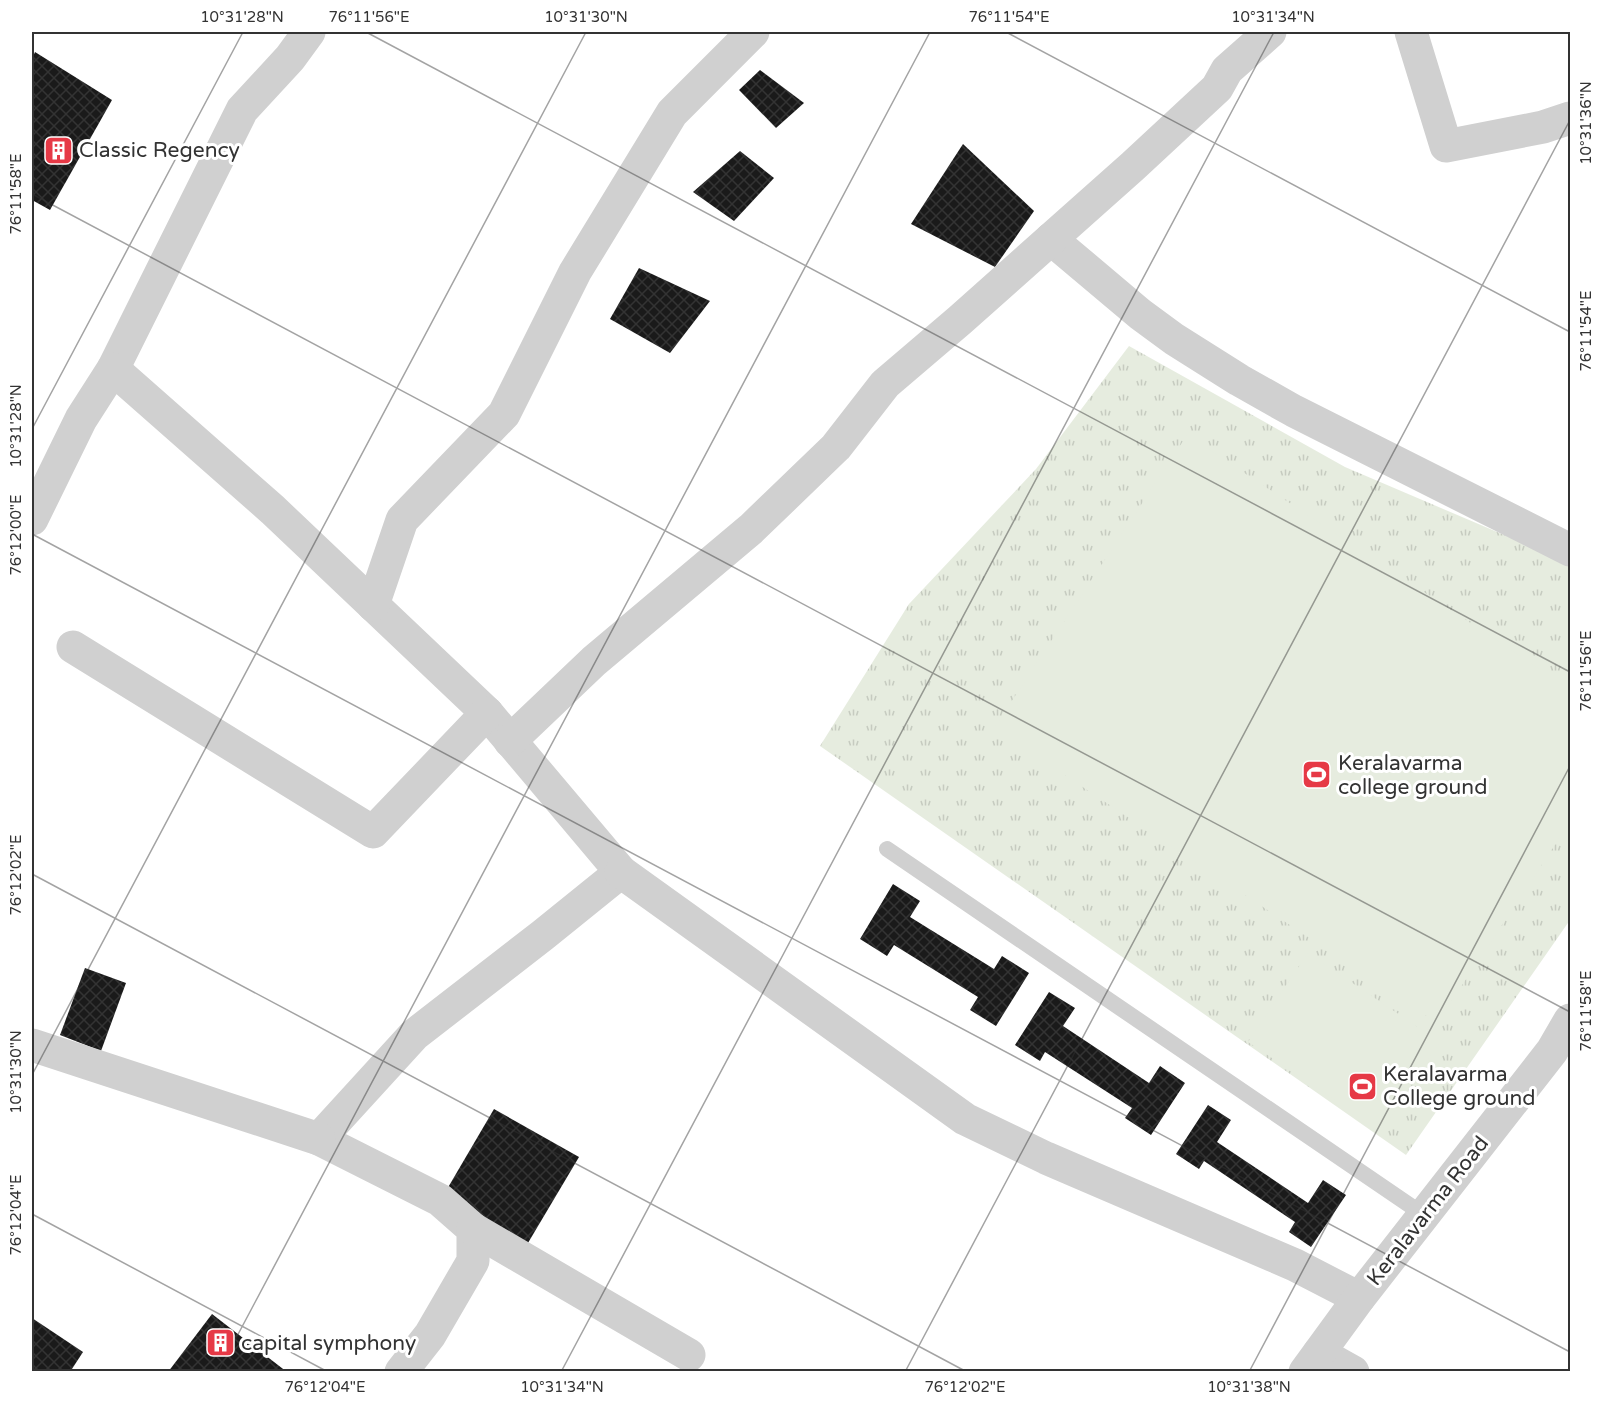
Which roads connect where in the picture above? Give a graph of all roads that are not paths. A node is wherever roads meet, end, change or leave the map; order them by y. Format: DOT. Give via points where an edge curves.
graph roads {
  1 [pos="309,32"];
  2 [pos="753,32"];
  3 [pos="1270,32"];
  4 [pos="1411,32"];
  5 [pos="1570,118"];
  6 [pos="1051,239"];
  7 [pos="114,369"];
  8 [pos="32,519"];
  9 [pos="1570,550"];
  10 [pos="373,605"];
  11 [pos="73,647"];
  12 [pos="487,713"];
  13 [pos="510,741"];
  14 [pos="887,849"];
  15 [pos="621,872"];
  16 [pos="1570,1020"];
  17 [pos="32,1045"];
  18 [pos="319,1139"];
  19 [pos="1424,1215"];
  20 [pos="473,1229"];
  21 [pos="1359,1298"];
  22 [pos="689,1355"];
  23 [pos="1312,1362"];
  24 [pos="402,1371"];
  25 [pos="1353,1371"];
  1 -- 7 [label="street" via="242,110"];
  2 -- 10 [label="street" via="672,113 575,272 504,414 402,520"];
  3 -- 6 [label="street" via="1227,70 1217,88"];
  4 -- 5 [label="street" via="1446,146 1544,127"];
  6 -- 9 [label="street" via="1140,314 1239,380"];
  6 -- 13 [label="street" via="885,384 836,447 751,529 594,661"];
  7 -- 8 [label="street" via="81,419"];
  7 -- 10 [label="street"];
  10 -- 12 [label="street"];
  11 -- 12 [label="street" via="373,832"];
  12 -- 13 [label="street"];
  13 -- 15 [label="street"];
  14 -- 19 [label="lane"];
  15 -- 18 [label="street" via="414,1035"];
  15 -- 21 [label="street" via="965,1119 1295,1265"];
  16 -- 19 [label="street, Keralavarma Road" via="1552,1051"];
  17 -- 18 [label="street"];
  18 -- 20 [label="street" via="440,1200"];
  19 -- 21 [label="street, Keralavarma Road"];
  20 -- 22 [label="street"];
  20 -- 24 [label="street" via="473,1261 430,1335"];
  21 -- 23 [label="street, Keralavarma Road"];
  23 -- 25 [label="street"];
}
